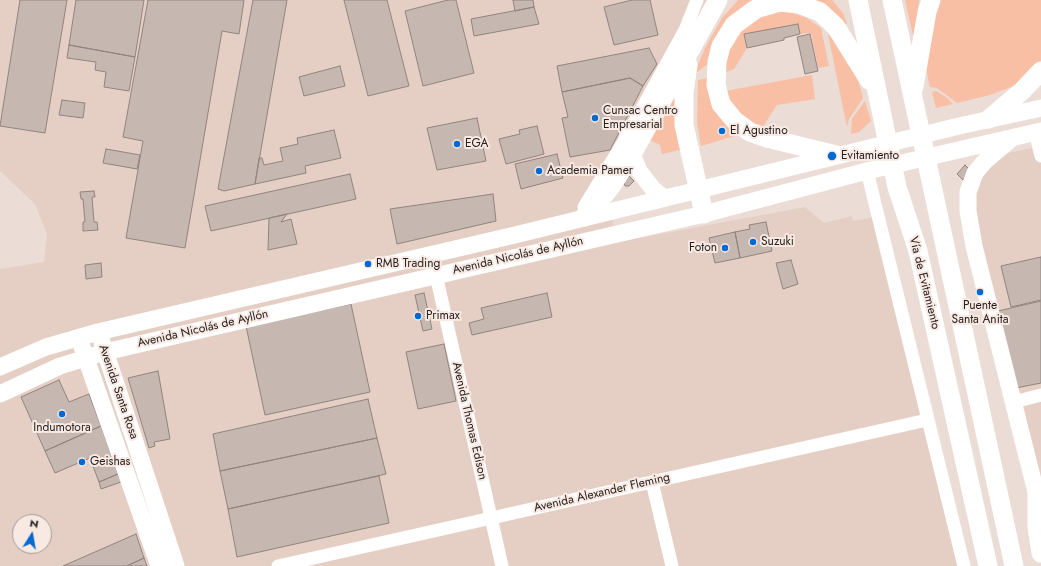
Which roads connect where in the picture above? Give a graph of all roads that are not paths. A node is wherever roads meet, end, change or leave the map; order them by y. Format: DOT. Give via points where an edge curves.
graph roads {
  1 [pos="697,0"];
  2 [pos="718,0"];
  3 [pos="858,0"];
  4 [pos="892,0"];
  5 [pos="931,0"];
  6 [pos="693,46"];
  7 [pos="1041,71"];
  8 [pos="913,95"];
  9 [pos="878,96"];
  10 [pos="1041,108"];
  11 [pos="989,119"];
  12 [pos="1038,132"];
  13 [pos="628,134"];
  14 [pos="1012,138"];
  15 [pos="632,154"];
  16 [pos="836,155"];
  17 [pos="1041,156"];
  18 [pos="867,171"];
  19 [pos="698,190"];
  20 [pos="664,198"];
  21 [pos="704,214"];
  22 [pos="579,219"];
  23 [pos="436,275"];
  24 [pos="98,332"];
  25 [pos="78,337"];
  26 [pos="105,352"];
  27 [pos="85,357"];
  28 [pos="0,367"];
  29 [pos="0,394"];
  30 [pos="1041,395"];
  31 [pos="1014,402"];
  32 [pos="927,420"];
  33 [pos="652,482"];
  34 [pos="1037,496"];
  35 [pos="1041,514"];
  36 [pos="491,518"];
  37 [pos="1041,553"];
  38 [pos="332,560"];
  39 [pos="159,566"];
  40 [pos="176,566"];
  41 [pos="278,566"];
  42 [pos="502,566"];
  43 [pos="672,566"];
  44 [pos="964,566"];
  45 [pos="988,566"];
  46 [pos="1014,566"];
  1 -- 13 [label="street" via="685,30"];
  2 -- 6 [label="highway"];
  3 -- 9 [label="highway, Vía de Evitamiento"];
  4 -- 8 [label="highway"];
  5 -- 8 [label="highway"];
  6 -- 15 [label="highway"];
  6 -- 19 [label="highway" via="685,77 683,109"];
  7 -- 11 [label="highway" via="1022,92"];
  8 -- 46 [label="highway"];
  9 -- 16 [label="highway" via="857,57 836,27 813,9 789,2 770,4 749,13 728,32 718,54 715,78 718,98 728,114 743,128 757,135"];
  9 -- 45 [label="highway, Vía de Evitamiento" via="897,187 918,252"];
  10 -- 11 [label="main road, Avenida Nicolás de Ayllón"];
  11 -- 16 [label="main road, Avenida Nicolás de Ayllón"];
  12 -- 14 [label="main road, Avenida Nicolás de Ayllón"];
  12 -- 17 [label="street"];
  13 -- 15 [label="main road"];
  13 -- 22 [label="street"];
  14 -- 18 [label="main road, Avenida Nicolás de Ayllón"];
  14 -- 31 [label="main road" via="985,161 976,173 968,192 967,204 974,246"];
  15 -- 20 [label="main road" via="644,179"];
  15 -- 22 [label="highway" via="597,204"];
  16 -- 19 [label="main road, Avenida Nicolás de Ayllón"];
  18 -- 21 [label="main road, Avenida Nicolás de Ayllón"];
  18 -- 32 [label="street"];
  19 -- 20 [label="main road, Avenida Nicolás de Ayllón"];
  19 -- 21 [label="highway"];
  20 -- 22 [label="main road, Avenida Nicolás de Ayllón"];
  21 -- 23 [label="main road, Avenida Nicolás de Ayllón"];
  22 -- 24 [label="main road, Avenida Nicolás de Ayllón"];
  23 -- 26 [label="main road, Avenida Nicolás de Ayllón"];
  23 -- 36 [label="street, Avenida Thomas Edison"];
  24 -- 25 [label="main road, Avenida Nicolás de Ayllón"];
  24 -- 26 [label="main road, Avenida Santa Rosa"];
  25 -- 27 [label="main road, Avenida Santa Rosa"];
  25 -- 28 [label="main road, Avenida Nicolás de Ayllón"];
  26 -- 27 [label="main road, Avenida Nicolás de Ayllón"];
  26 -- 40 [label="main road, Avenida Santa Rosa"];
  27 -- 29 [label="main road, Avenida Nicolás de Ayllón"];
  27 -- 39 [label="main road, Avenida Santa Rosa"];
  30 -- 31 [label="street"];
  31 -- 34 [label="main road"];
  32 -- 33 [label="street, Avenida Alexander Fleming"];
  32 -- 44 [label="street"];
  33 -- 36 [label="street, Avenida Alexander Fleming"];
  33 -- 43 [label="street"];
  34 -- 35 [label="main road"];
  34 -- 37 [label="highway" via="1036,527"];
  36 -- 38 [label="street, Avenida Alexander Fleming"];
  36 -- 42 [label="street, Avenida Thomas Edison"];
  38 -- 41 [label="street, Avenida Alexander Fleming"];
}
